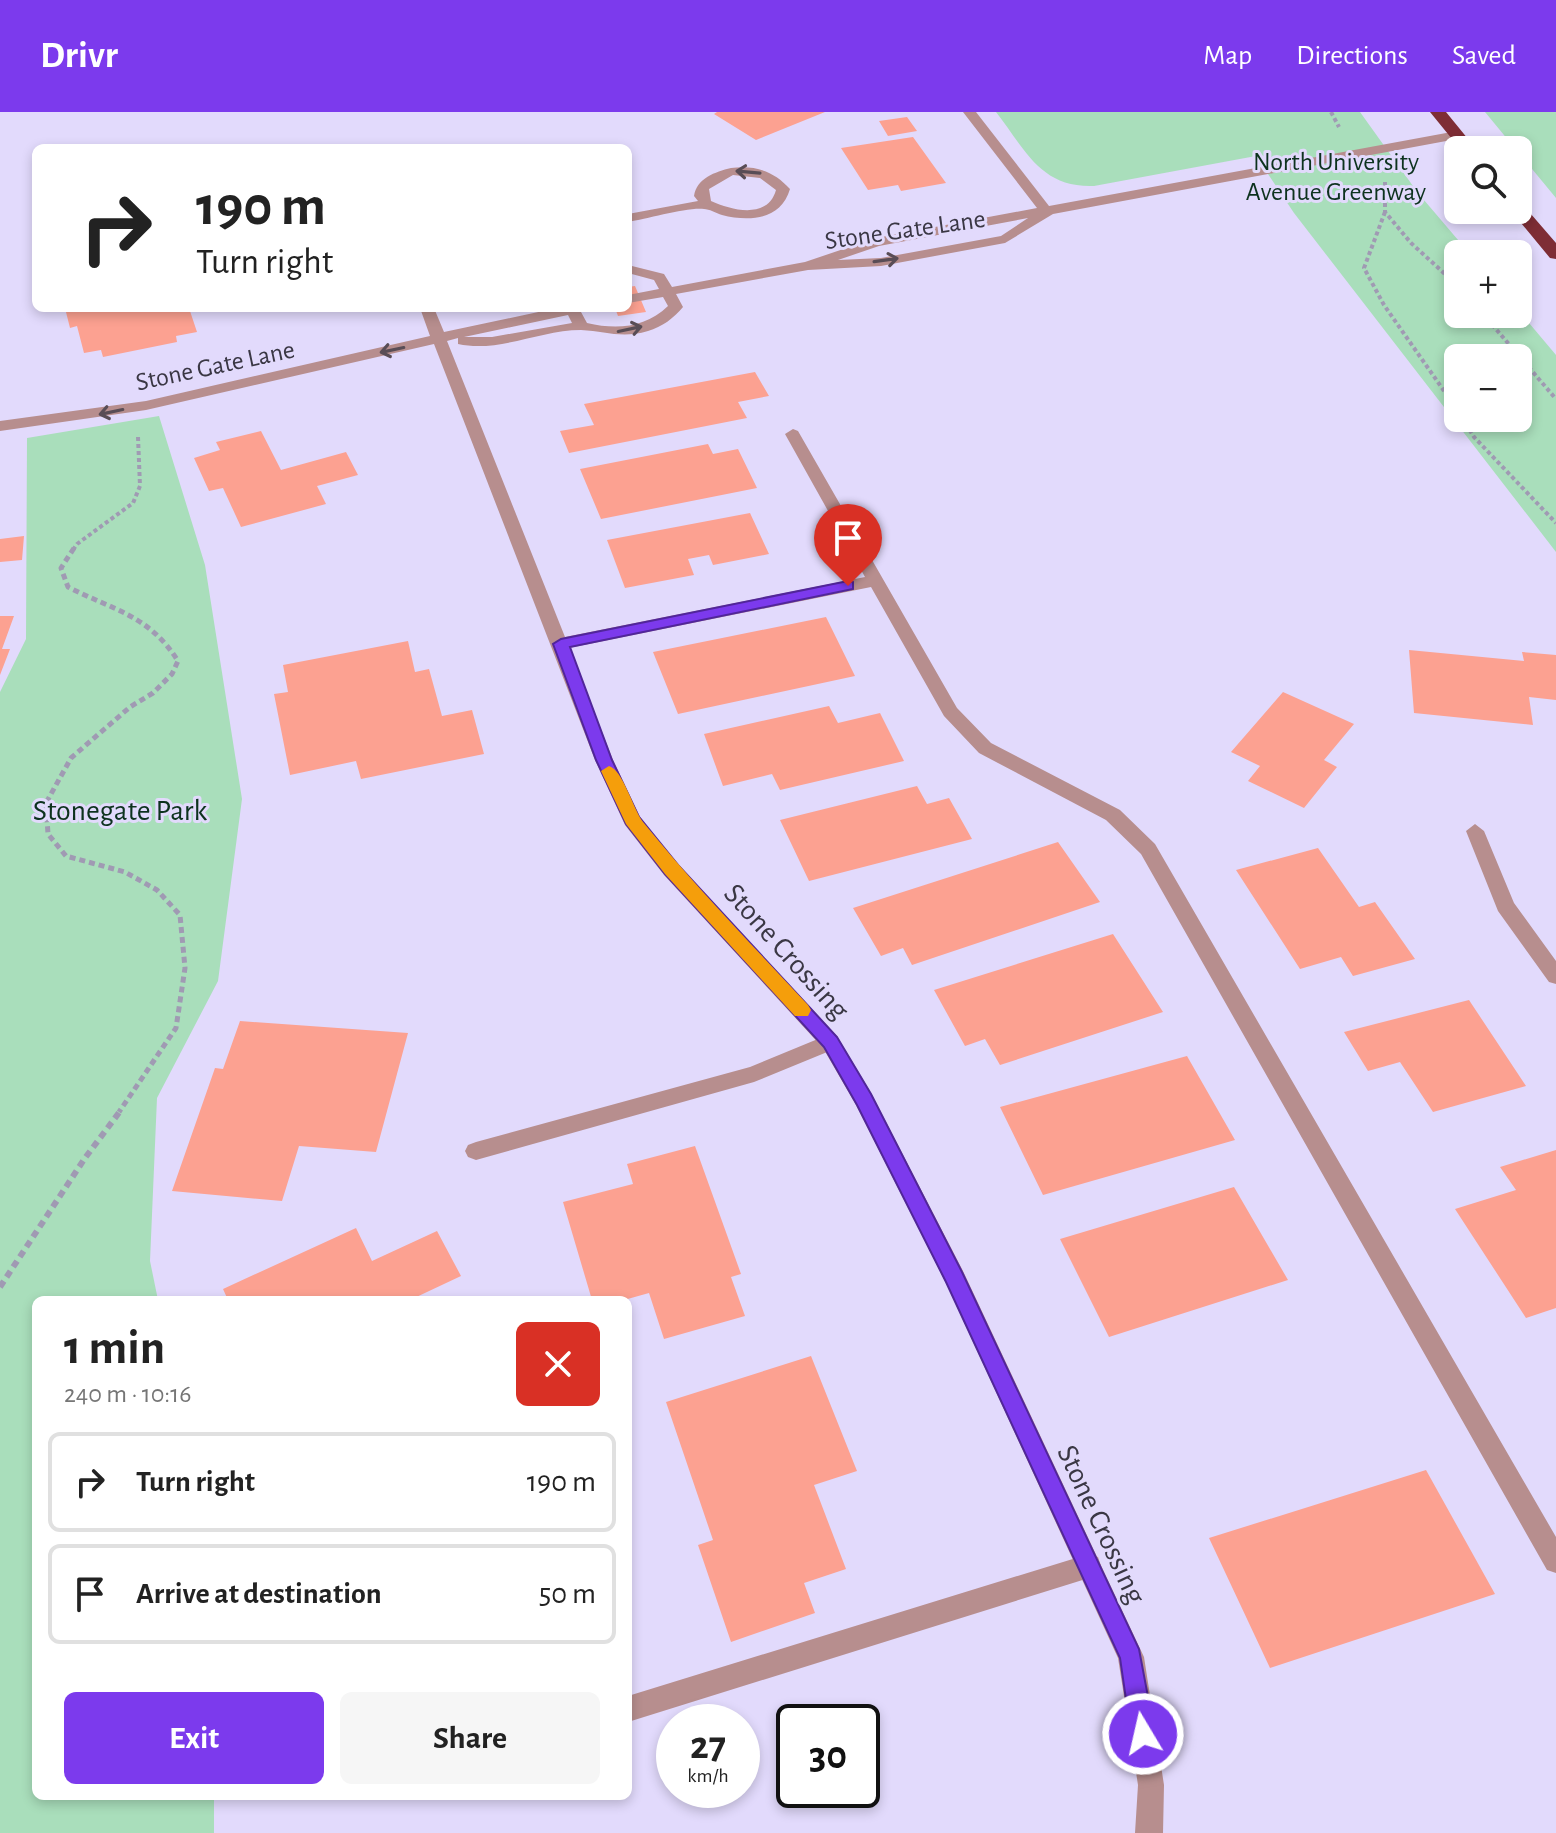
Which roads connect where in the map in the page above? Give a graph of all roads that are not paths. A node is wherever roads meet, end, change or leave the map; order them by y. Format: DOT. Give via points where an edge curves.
graph roads {
  1 [pos="969,112"];
  2 [pos="1438,112"];
  3 [pos="1457,135"];
  4 [pos="706,204"];
  5 [pos="1047,212"];
  6 [pos="632,217"];
  7 [pos="1531,224"];
  8 [pos="1556,254"];
  9 [pos="632,270"];
  10 [pos="668,292"];
  11 [pos="632,298"];
  12 [pos="428,312"];
  13 [pos="553,312"];
  14 [pos="576,312"];
  15 [pos="581,326"];
  16 [pos="439,340"];
  17 [pos="0,426"];
  18 [pos="793,434"];
  19 [pos="876,580"];
  20 [pos="561,644"];
  21 [pos="1475,831"];
  22 [pos="1556,976"];
  23 [pos="830,1042"];
  24 [pos="476,1151"];
  25 [pos="1556,1561"];
  26 [pos="1089,1566"];
  27 [pos="632,1708"];
  28 [pos="1149,1833"];
  1 -- 5 [label="street"];
  2 -- 3 [label="highway"];
  3 -- 5 [label="street, Stone Gate Lane"];
  4 -- 4 [label="street, one-way" via="732,214 765,211 777,205 783,189 766,175 735,171 720,174 702,188"];
  4 -- 6 [label="street"];
  5 -- 10 [label="street, Stone Gate Lane" via="1005,239"];
  7 -- 8 [label="highway"];
  9 -- 10 [label="street" via="659,277"];
  10 -- 11 [label="street, Stone Gate Lane"];
  15 -- 10 [label="street, Stone Gate Lane, one-way" via="608,334 661,323 676,307"];
  12 -- 16 [label="street, Stone Crossing"];
  13 -- 16 [label="street, Stone Gate Lane"];
  14 -- 15 [label="street, Stone Gate Lane"];
  15 -- 16 [label="street, Stone Gate Lane" via="492,341"];
  16 -- 17 [label="street, Stone Gate Lane, one-way" via="77,420"];
  16 -- 20 [label="street, Stone Crossing"];
  18 -- 19 [label="street"];
  19 -- 20 [label="street"];
  19 -- 25 [label="street" via="950,712 985,748 1113,815 1148,849"];
  20 -- 23 [label="street, Stone Crossing" via="632,820 671,870"];
  21 -- 22 [label="street" via="1505,906"];
  23 -- 24 [label="street" via="754,1074"];
  23 -- 26 [label="street, Stone Crossing" via="955,1278"];
  26 -- 27 [label="street"];
  26 -- 28 [label="street, Stone Crossing" via="1131,1657 1151,1785"];
}
